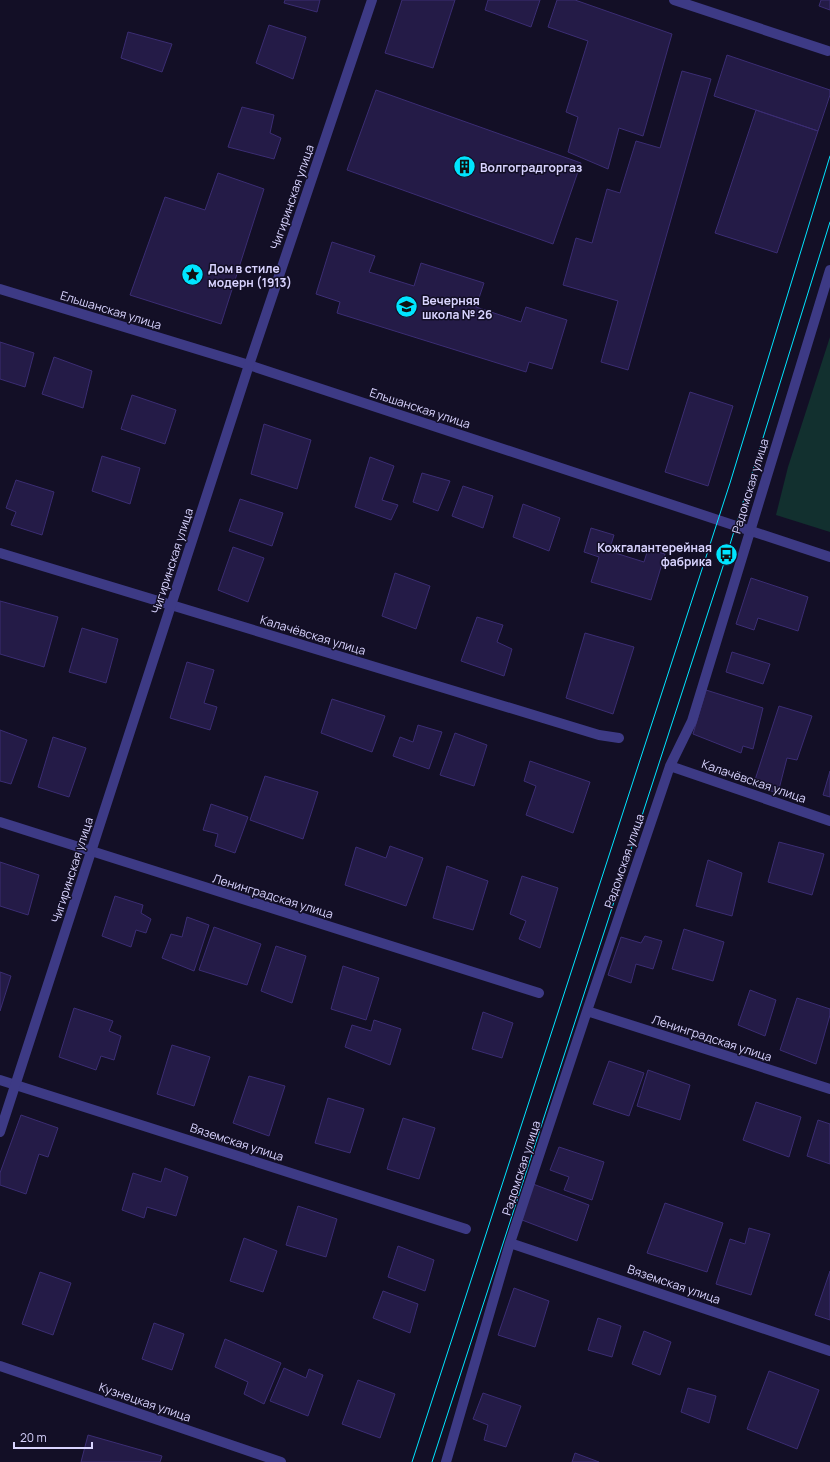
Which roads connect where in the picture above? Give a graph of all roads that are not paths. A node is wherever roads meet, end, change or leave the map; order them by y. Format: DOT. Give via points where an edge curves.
graph roads {
  1 [pos="372,0"];
  2 [pos="674,0"];
  3 [pos="828,51"];
  4 [pos="830,270"];
  5 [pos="0,289"];
  6 [pos="249,365"];
  7 [pos="750,531"];
  8 [pos="0,553"];
  9 [pos="830,557"];
  10 [pos="171,606"];
  11 [pos="619,738"];
  12 [pos="670,766"];
  13 [pos="830,821"];
  14 [pos="0,822"];
  15 [pos="91,852"];
  16 [pos="539,993"];
  17 [pos="587,1011"];
  18 [pos="0,1080"];
  19 [pos="15,1085"];
  20 [pos="830,1089"];
  21 [pos="0,1132"];
  22 [pos="466,1229"];
  23 [pos="510,1243"];
  24 [pos="830,1351"];
  25 [pos="0,1366"];
  26 [pos="281,1462"];
  27 [pos="446,1462"];
  1 -- 6 [label="street, Чигиринская улица"];
  2 -- 3 [label="street"];
  4 -- 7 [label="street, Радомская улица"];
  5 -- 6 [label="street, Ельшанская улица"];
  6 -- 7 [label="street, Ельшанская улица"];
  6 -- 10 [label="street, Чигиринская улица"];
  7 -- 9 [label="street, Ельшанская улица"];
  7 -- 12 [label="street, Радомская улица" via="692,721"];
  8 -- 10 [label="street, Калачёвская улица"];
  10 -- 11 [label="street, Калачёвская улица" via="598,735"];
  10 -- 15 [label="street, Чигиринская улица"];
  12 -- 13 [label="street, Калачёвская улица"];
  12 -- 17 [label="street, Радомская улица"];
  14 -- 15 [label="street, Ленинградская улица"];
  15 -- 16 [label="street, Ленинградская улица"];
  15 -- 19 [label="street, Чигиринская улица"];
  17 -- 20 [label="street, Ленинградская улица"];
  17 -- 23 [label="street, Радомская улица"];
  18 -- 19 [label="street, Вяземская улица"];
  19 -- 21 [label="street, Чигиринская улица"];
  19 -- 22 [label="street, Вяземская улица"];
  23 -- 24 [label="street, Вяземская улица"];
  23 -- 27 [label="street, Радомская улица"];
  25 -- 26 [label="street, Кузнецкая улица"];
}
